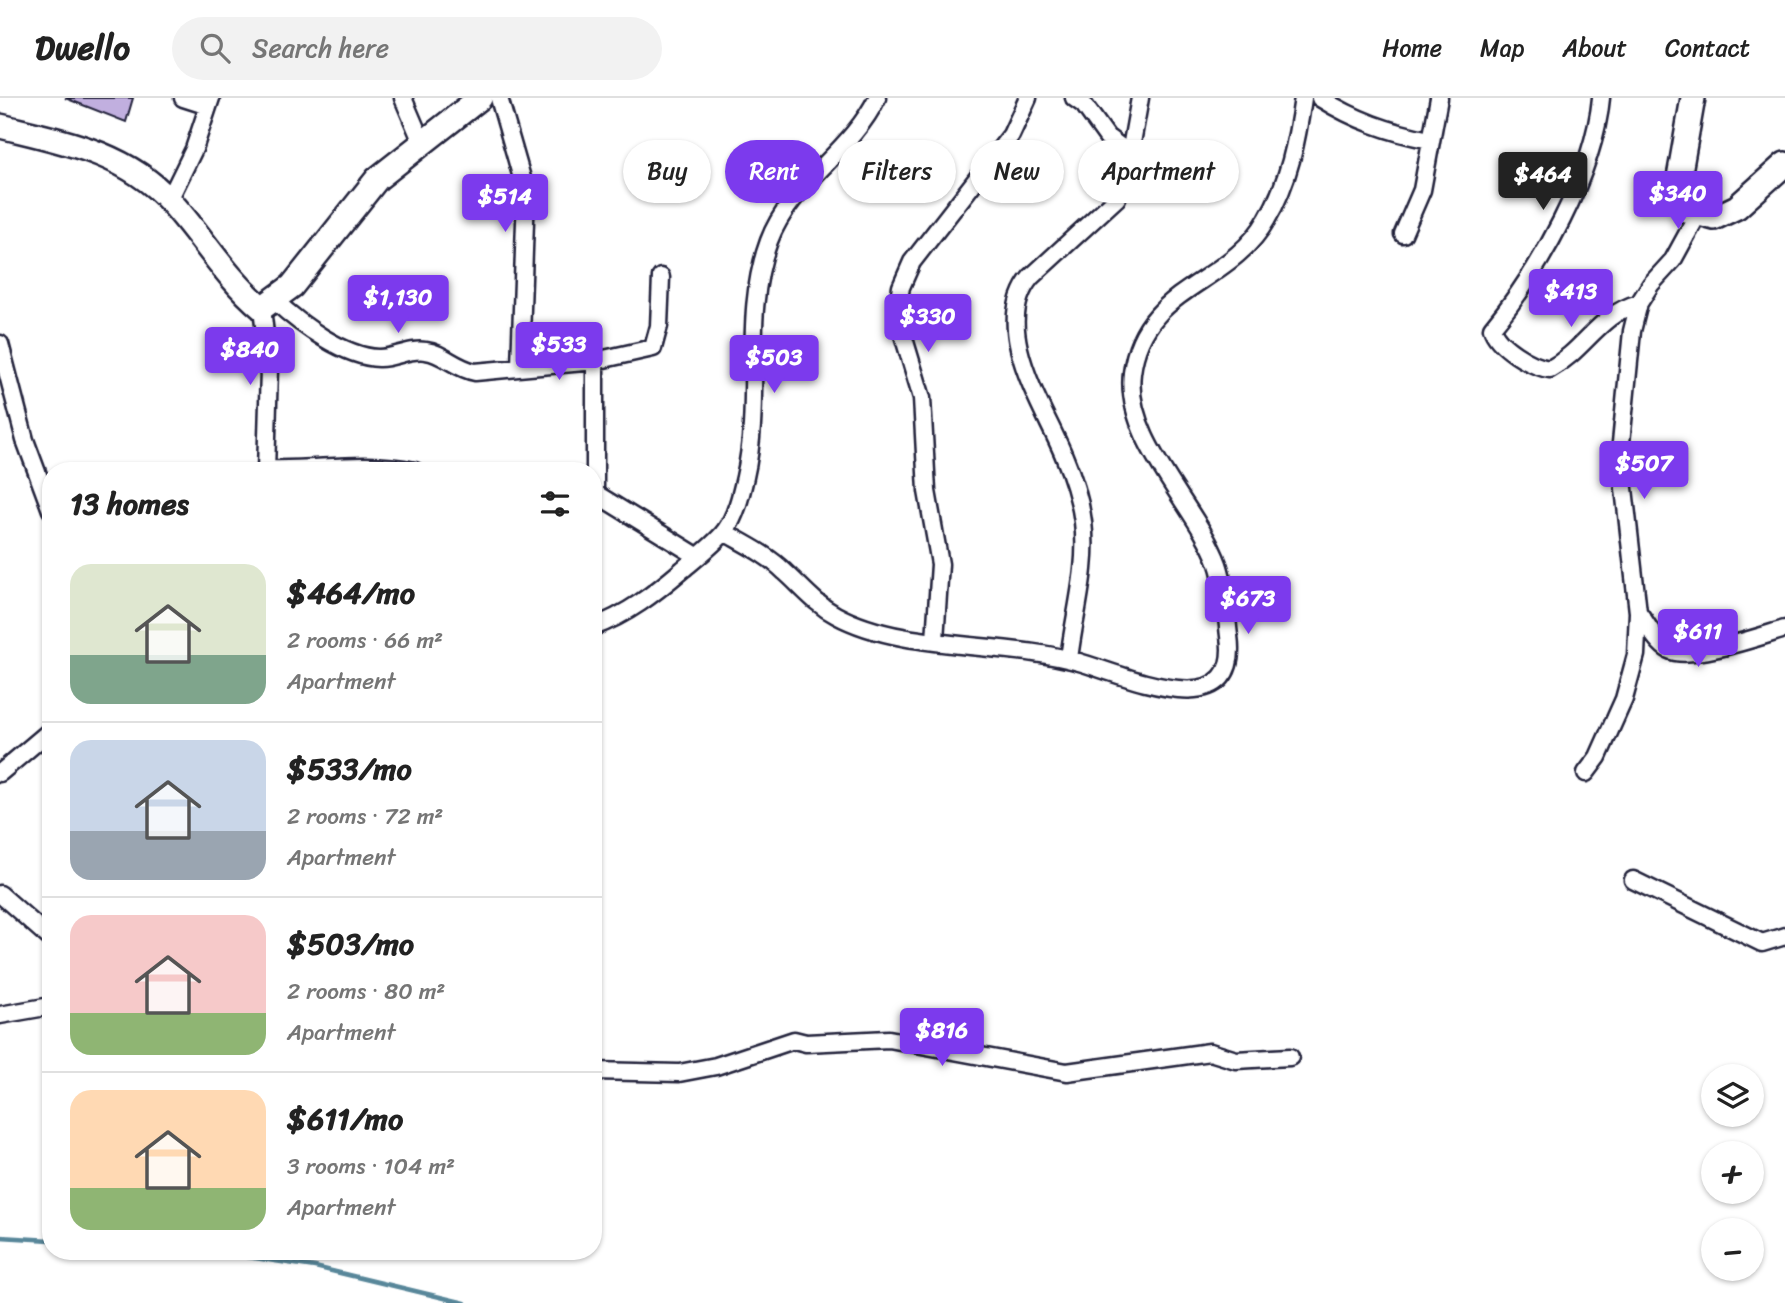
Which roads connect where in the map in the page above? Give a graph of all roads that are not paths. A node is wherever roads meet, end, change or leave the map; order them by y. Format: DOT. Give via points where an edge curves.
graph roads {
  1 [pos="183,98"];
  2 [pos="403,98"];
  3 [pos="480,98"];
  4 [pos="499,98"];
  5 [pos="877,98"];
  6 [pos="1028,98"];
  7 [pos="1074,98"];
  8 [pos="1140,98"];
  9 [pos="1303,98"];
  10 [pos="1320,98"];
  11 [pos="1439,98"];
  12 [pos="1601,98"];
  13 [pos="1693,98"];
  14 [pos="209,102"];
  15 [pos="0,126"];
  16 [pos="1111,140"];
  17 [pos="1132,140"];
  18 [pos="1430,140"];
  19 [pos="423,145"];
  20 [pos="1785,164"];
  21 [pos="169,200"];
  22 [pos="1112,203"];
  23 [pos="1697,216"];
  24 [pos="1403,234"];
  25 [pos="661,277"];
  26 [pos="1639,303"];
  27 [pos="268,305"];
  28 [pos="0,344"];
  29 [pos="595,361"];
  30 [pos="520,367"];
  31 [pos="267,462"];
  32 [pos="594,462"];
  33 [pos="42,486"];
  34 [pos="602,497"];
  35 [pos="724,532"];
  36 [pos="697,556"];
  37 [pos="1638,612"];
  38 [pos="602,623"];
  39 [pos="1785,629"];
  40 [pos="935,640"];
  41 [pos="1069,659"];
  42 [pos="42,738"];
  43 [pos="0,773"];
  44 [pos="1586,773"];
  45 [pos="1633,880"];
  46 [pos="0,894"];
  47 [pos="42,931"];
  48 [pos="1785,936"];
  49 [pos="42,1008"];
  50 [pos="0,1015"];
  51 [pos="1290,1057"];
  52 [pos="602,1071"];
  1 -- 14 [label="street"];
  2 -- 19 [label="street"];
  3 -- 19 [label="main road"];
  4 -- 30 [label="street" via="526,192"];
  5 -- 35 [label="street" via="787,206 769,239 754,328 754,429 740,501"];
  6 -- 40 [label="street" via="1011,135 912,262 901,287 900,325 922,398 927,491 940,564"];
  7 -- 16 [label="street"];
  8 -- 17 [label="street"];
  9 -- 41 [label="street" via="1291,166 1267,221 1234,258 1153,316 1132,373 1132,394 1157,461 1218,564 1230,643 1227,673 1206,687 1166,687"];
  10 -- 18 [label="street" via="1370,124"];
  11 -- 18 [label="street"];
  12 -- 26 [label="street" via="1591,152 1556,229 1522,291 1492,328 1498,339 1525,360 1550,369 1619,309"];
  13 -- 23 [label="main road" via="1677,189 1685,210"];
  14 -- 21 [label="street" via="194,149"];
  15 -- 21 [label="main road" via="91,148 125,166"];
  18 -- 24 [label="street" via="1422,190"];
  19 -- 27 [label="main road" via="377,179 292,286"];
  20 -- 23 [label="main road" via="1737,207 1714,218"];
  21 -- 27 [label="main road" via="240,290"];
  22 -- 41 [label="street" via="1031,277 1021,289 1017,306 1022,363 1063,455 1083,520"];
  23 -- 26 [label="street" via="1673,261"];
  25 -- 29 [label="street" via="653,348"];
  26 -- 37 [label="street" via="1628,353 1620,453"];
  27 -- 30 [label="street" via="355,354 379,358 409,350 430,351 458,369 475,372"];
  27 -- 31 [label="street"];
  28 -- 33 [label="street"];
  29 -- 30 [label="street"];
  29 -- 32 [label="street"];
  34 -- 36 [label="street"];
  35 -- 36 [label="street"];
  35 -- 40 [label="street" via="786,572 836,615 898,635"];
  36 -- 38 [label="street" via="651,595"];
  37 -- 39 [label="street" via="1671,652 1710,649"];
  37 -- 44 [label="street" via="1636,655 1624,699"];
  40 -- 41 [label="street"];
  42 -- 43 [label="street"];
  45 -- 48 [label="street" via="1762,943"];
  46 -- 47 [label="street"];
  49 -- 50 [label="street"];
  51 -- 52 [label="street" via="1236,1060 1210,1052 1067,1072 889,1039 794,1040 679,1073"];
}
